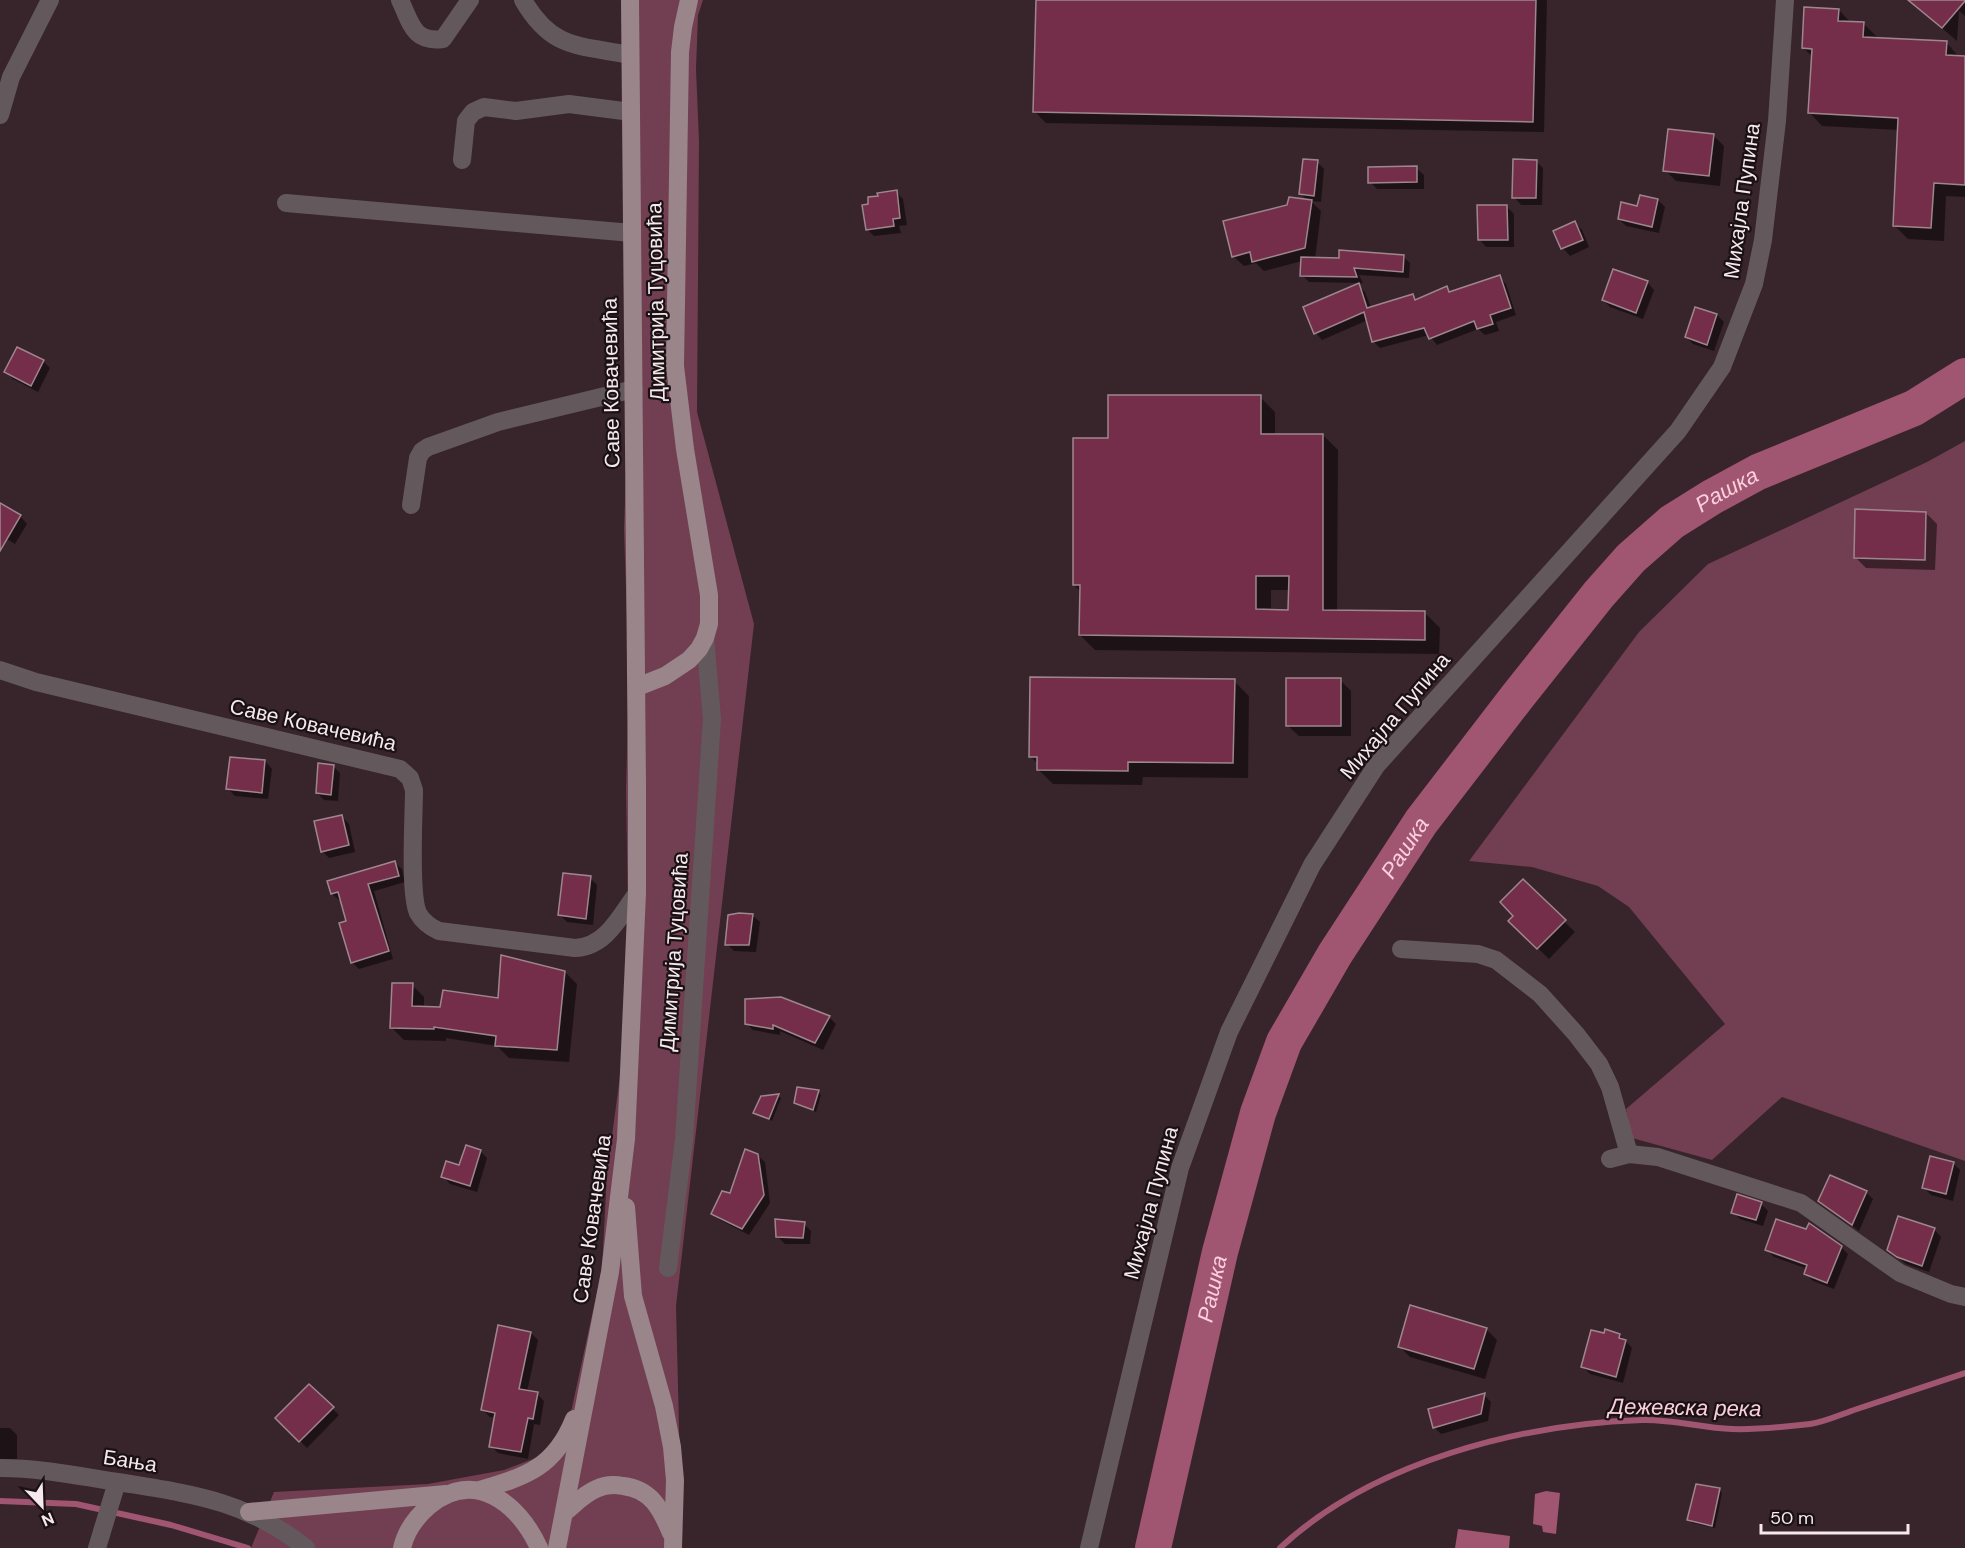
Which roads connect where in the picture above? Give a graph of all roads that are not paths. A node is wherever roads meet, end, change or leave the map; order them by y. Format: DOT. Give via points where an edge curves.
graph roads {
  1 [pos="50,0"];
  2 [pos="400,0"];
  3 [pos="470,0"];
  4 [pos="524,0"];
  5 [pos="630,0"];
  6 [pos="689,0"];
  7 [pos="1785,0"];
  8 [pos="630,55"];
  9 [pos="631,112"];
  10 [pos="0,115"];
  11 [pos="462,160"];
  12 [pos="286,203"];
  13 [pos="632,233"];
  14 [pos="634,389"];
  15 [pos="411,505"];
  16 [pos="705,638"];
  17 [pos="0,670"];
  18 [pos="637,687"];
  19 [pos="637,893"];
  20 [pos="1401,950"];
  21 [pos="1629,1154"];
  22 [pos="1611,1159"];
  23 [pos="623,1167"];
  24 [pos="668,1269"];
  25 [pos="1965,1298"];
  26 [pos="590,1377"];
  27 [pos="0,1468"];
  28 [pos="117,1482"];
  29 [pos="480,1490"];
  30 [pos="446,1494"];
  31 [pos="249,1512"];
  32 [pos="565,1512"];
  33 [pos="673,1544"];
  34 [pos="96,1548"];
  35 [pos="306,1548"];
  36 [pos="402,1548"];
  37 [pos="539,1548"];
  38 [pos="557,1548"];
  39 [pos="1089,1548"];
  1 -- 10 [label="street" via="11,77"];
  2 -- 3 [label="street" via="413,28 430,41 443,39"];
  4 -- 8 [label="street" via="538,23 552,36"];
  5 -- 8 [label="main road, Саве Ковачевића"];
  6 -- 16 [label="main road, Димитрија Туцовића" via="680,62 675,366 709,595"];
  7 -- 39 [label="street, Михајла Пупина" via="1777,121 1763,240 1754,284 1722,367 1677,431 1376,766 1312,865 1229,1032 1180,1168"];
  8 -- 9 [label="main road, Саве Ковачевића"];
  9 -- 11 [label="street" via="569,104 516,111 484,107 466,121"];
  9 -- 13 [label="main road, Саве Ковачевића"];
  12 -- 13 [label="street"];
  13 -- 14 [label="main road, Саве Ковачевића"];
  14 -- 15 [label="street" via="498,422 428,447 418,458"];
  14 -- 18 [label="main road, Саве Ковачевића"];
  16 -- 18 [label="main road" via="699,650 678,669"];
  16 -- 24 [label="street, Димитрија Туцовића" via="712,719 684,1139"];
  17 -- 19 [label="street, Саве Ковачевића" via="400,769 410,778 414,790 417,911 424,922 439,932 575,948 589,946 607,934"];
  18 -- 19 [label="main road, Саве Ковачевића"];
  19 -- 23 [label="main road, Саве Ковачевића"];
  20 -- 21 [label="street" via="1478,954 1496,960 1540,994 1599,1064 1610,1086"];
  21 -- 22 [label="street"];
  21 -- 25 [label="street" via="1658,1157 1801,1203 1900,1273"];
  23 -- 26 [label="main road, Саве Ковачевића" via="610,1272"];
  23 -- 33 [label="main road" via="633,1296 672,1447"];
  26 -- 29 [label="main road" via="558,1451 534,1470"];
  26 -- 32 [label="main road, Саве Ковачевића"];
  27 -- 28 [label="street, Бања"];
  28 -- 31 [label="street, Бања" via="196,1495"];
  28 -- 34 [label="street"];
  29 -- 30 [label="main road"];
  29 -- 37 [label="main road" via="519,1516"];
  30 -- 31 [label="main road"];
  30 -- 36 [label="main road" via="420,1514"];
  31 -- 35 [label="street, Бања"];
  32 -- 33 [label="main road" via="595,1489 613,1485 635,1487 659,1506"];
  32 -- 38 [label="main road, Саве Ковачевића"];
}
